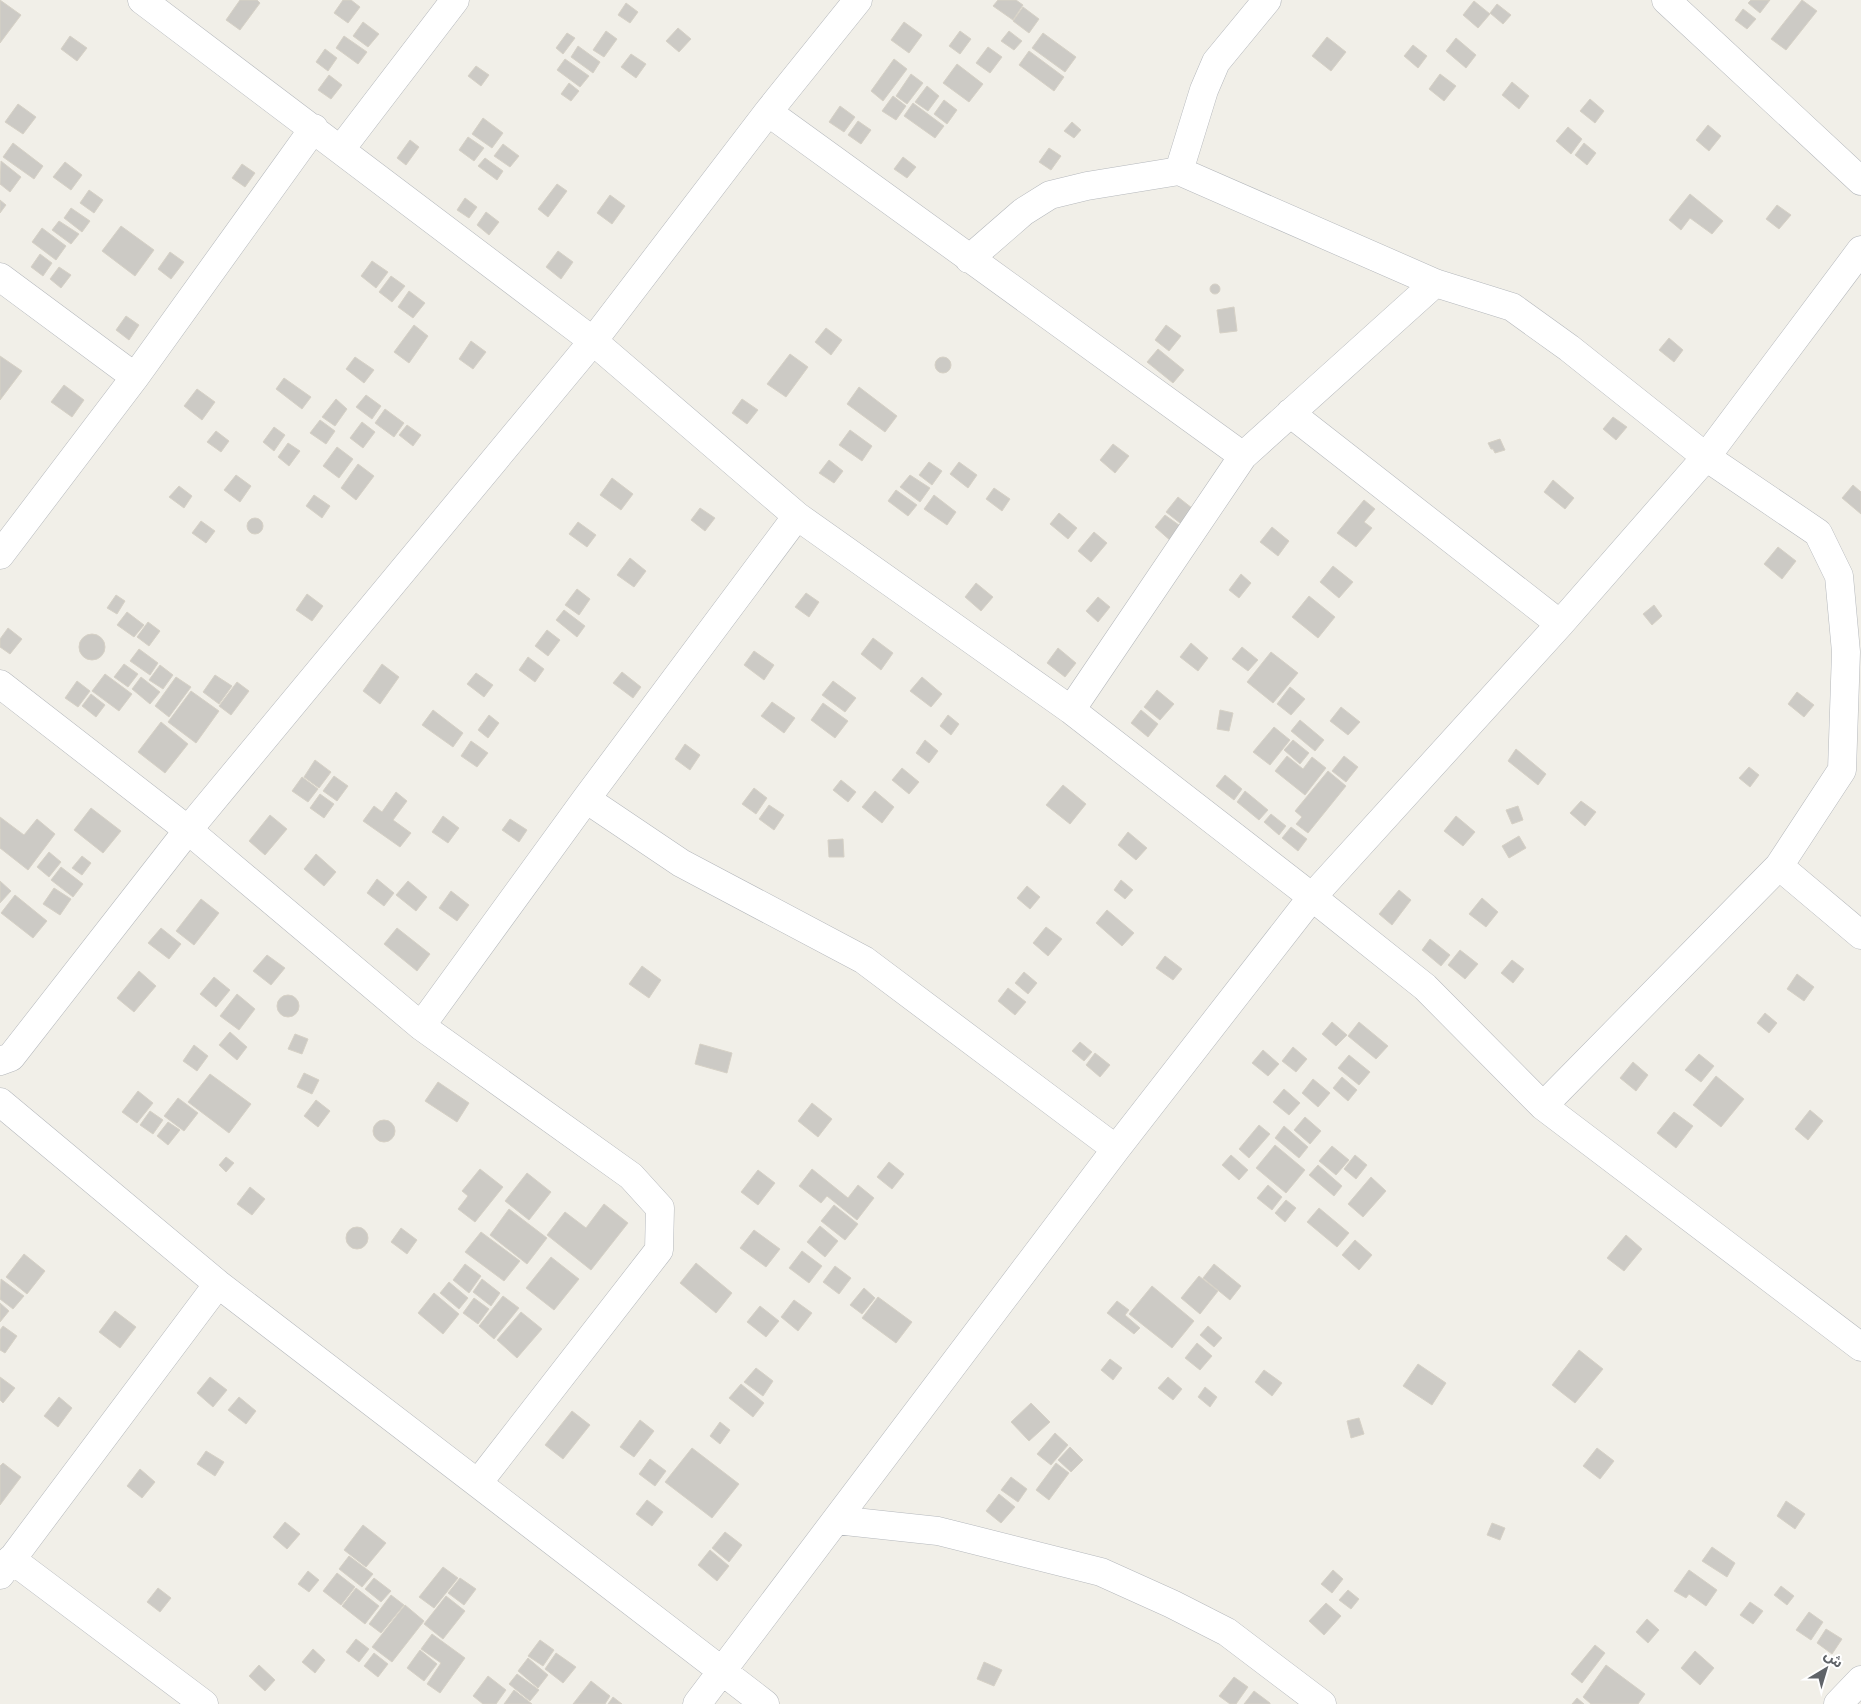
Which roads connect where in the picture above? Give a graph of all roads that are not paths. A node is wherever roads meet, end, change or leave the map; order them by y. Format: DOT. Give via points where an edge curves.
graph roads {
  1 [pos="142,0"];
  2 [pos="455,0"];
  3 [pos="858,0"];
  4 [pos="1267,0"];
  5 [pos="1666,0"];
  6 [pos="768,112"];
  7 [pos="314,128"];
  8 [pos="341,149"];
  9 [pos="1179,171"];
  10 [pos="1861,181"];
  11 [pos="1861,250"];
  12 [pos="969,259"];
  13 [pos="0,278"];
  14 [pos="1435,283"];
  15 [pos="593,341"];
  16 [pos="135,377"];
  17 [pos="1290,413"];
  18 [pos="1243,456"];
  19 [pos="1706,457"];
  20 [pos="797,516"];
  21 [pos="0,555"];
  22 [pos="1560,624"];
  23 [pos="0,684"];
  24 [pos="1071,710"];
  25 [pos="586,799"];
  26 [pos="188,830"];
  27 [pos="1779,866"];
  28 [pos="1312,897"];
  29 [pos="1861,935"];
  30 [pos="422,1026"];
  31 [pos="0,1061"];
  32 [pos="0,1102"];
  33 [pos="1543,1106"];
  34 [pos="1116,1149"];
  35 [pos="218,1284"];
  36 [pos="1861,1347"];
  37 [pos="478,1483"];
  38 [pos="836,1520"];
  39 [pos="6,1567"];
  40 [pos="722,1672"];
  41 [pos="1861,1680"];
  42 [pos="204,1704"];
  43 [pos="697,1704"];
  44 [pos="765,1704"];
  45 [pos="1322,1704"];
  46 [pos="1838,1704"];
  1 -- 7 [label="street"];
  2 -- 8 [label="street"];
  3 -- 6 [label="street"];
  4 -- 9 [label="street" via="1216,62"];
  5 -- 10 [label="street"];
  6 -- 12 [label="street"];
  6 -- 15 [label="street"];
  7 -- 8 [label="street"];
  7 -- 16 [label="street"];
  8 -- 15 [label="street"];
  9 -- 12 [label="street" via="1050,195 1023,212"];
  9 -- 14 [label="street"];
  11 -- 19 [label="street"];
  12 -- 18 [label="street"];
  13 -- 16 [label="street"];
  14 -- 17 [label="street"];
  14 -- 19 [label="street" via="1512,307"];
  15 -- 20 [label="street"];
  15 -- 26 [label="street"];
  16 -- 21 [label="street"];
  17 -- 18 [label="street"];
  17 -- 22 [label="street"];
  18 -- 24 [label="street"];
  19 -- 22 [label="street"];
  19 -- 27 [label="street" via="1818,533 1839,576 1846,652 1842,770"];
  20 -- 24 [label="street"];
  20 -- 25 [label="street"];
  22 -- 28 [label="street"];
  23 -- 26 [label="street"];
  24 -- 28 [label="street"];
  25 -- 30 [label="street"];
  25 -- 34 [label="street" via="681,863 864,960"];
  26 -- 30 [label="street"];
  26 -- 31 [label="street" via="11,1058"];
  27 -- 29 [label="street"];
  27 -- 33 [label="street"];
  28 -- 33 [label="street" via="1425,987"];
  28 -- 34 [label="street"];
  30 -- 37 [label="street" via="631,1176 660,1208 659,1250"];
  32 -- 35 [label="street"];
  33 -- 36 [label="street"];
  34 -- 38 [label="street"];
  35 -- 37 [label="street"];
  35 -- 39 [label="street"];
  37 -- 40 [label="street"];
  38 -- 40 [label="street"];
  38 -- 45 [label="street" via="938,1531 1101,1572 1227,1632"];
  39 -- 42 [label="street"];
  40 -- 43 [label="street"];
  40 -- 44 [label="street"];
  41 -- 46 [label="street"];
}
